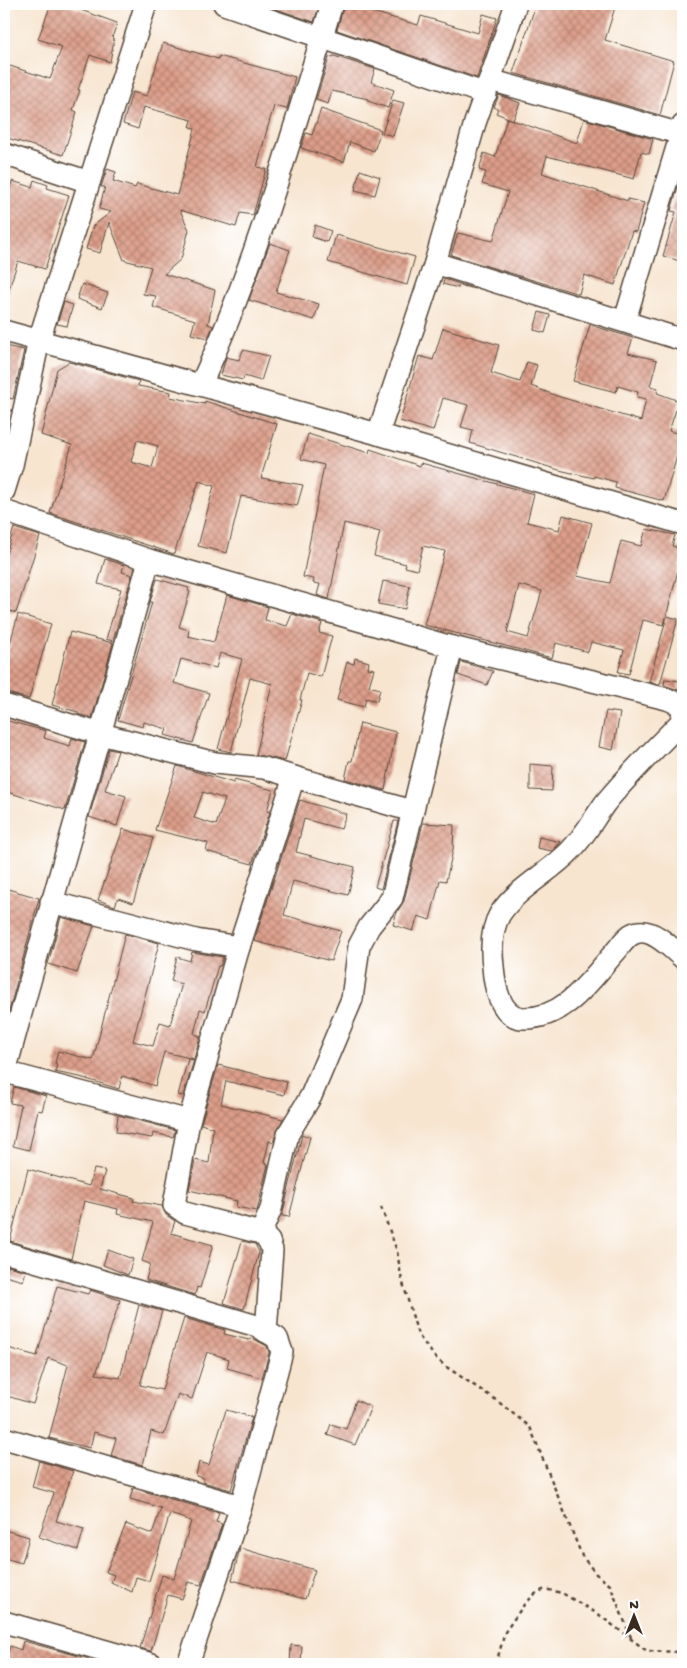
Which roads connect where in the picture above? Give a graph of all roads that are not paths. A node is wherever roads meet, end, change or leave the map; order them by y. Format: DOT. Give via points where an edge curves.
graph roads {
  1 [pos="146,4"];
  2 [pos="224,4"];
  3 [pos="332,4"];
  4 [pos="516,4"];
  5 [pos="322,36"];
  6 [pos="488,87"];
  7 [pos="682,130"];
  8 [pos="4,154"];
  9 [pos="89,182"];
  10 [pos="435,263"];
  11 [pos="625,320"];
  12 [pos="4,331"];
  13 [pos="39,340"];
  14 [pos="683,340"];
  15 [pos="200,384"];
  16 [pos="378,434"];
  17 [pos="4,491"];
  18 [pos="4,511"];
  19 [pos="683,524"];
  20 [pos="149,560"];
  21 [pos="452,647"];
  22 [pos="4,705"];
  23 [pos="683,711"];
  24 [pos="101,734"];
  25 [pos="294,778"];
  26 [pos="412,811"];
  27 [pos="51,902"];
  28 [pos="239,947"];
  29 [pos="683,958"];
  30 [pos="4,1073"];
  31 [pos="190,1121"];
  32 [pos="261,1233"];
  33 [pos="4,1252"];
  34 [pos="266,1332"];
  35 [pos="4,1438"];
  36 [pos="241,1506"];
  37 [pos="4,1622"];
  38 [pos="152,1664"];
  39 [pos="188,1664"];
  1 -- 9 [label="street"];
  2 -- 5 [label="street"];
  3 -- 5 [label="street"];
  4 -- 6 [label="street"];
  5 -- 6 [label="street"];
  5 -- 15 [label="street" via="244,277 221,340"];
  6 -- 7 [label="street"];
  6 -- 10 [label="street"];
  7 -- 11 [label="street"];
  8 -- 9 [label="street"];
  9 -- 13 [label="street"];
  10 -- 11 [label="street"];
  10 -- 16 [label="street"];
  11 -- 14 [label="street"];
  12 -- 13 [label="street"];
  13 -- 15 [label="street"];
  13 -- 17 [label="street"];
  15 -- 16 [label="street"];
  16 -- 19 [label="street"];
  18 -- 20 [label="street"];
  20 -- 21 [label="street"];
  20 -- 24 [label="street"];
  21 -- 23 [label="street" via="667,699 679,704"];
  21 -- 26 [label="street"];
  22 -- 24 [label="street"];
  23 -- 29 [label="street" via="681,722 606,802 570,852 509,903 500,915 494,929 493,966 497,994 508,1011 518,1017 533,1018 554,1012 573,1000 631,934 646,932"];
  24 -- 25 [label="street" via="215,763 264,768"];
  24 -- 27 [label="street"];
  25 -- 26 [label="street"];
  25 -- 28 [label="street"];
  26 -- 32 [label="street" via="392,898 369,927 359,946 352,999 311,1096 288,1134 271,1208"];
  27 -- 28 [label="street" via="196,940"];
  27 -- 30 [label="street"];
  28 -- 31 [label="street"];
  30 -- 31 [label="street"];
  31 -- 32 [label="street" via="174,1205 185,1213"];
  32 -- 34 [label="street" via="272,1250"];
  33 -- 34 [label="street" via="257,1326"];
  34 -- 36 [label="street" via="277,1338 282,1352"];
  35 -- 36 [label="street"];
  36 -- 39 [label="street"];
  37 -- 38 [label="street"];
}
